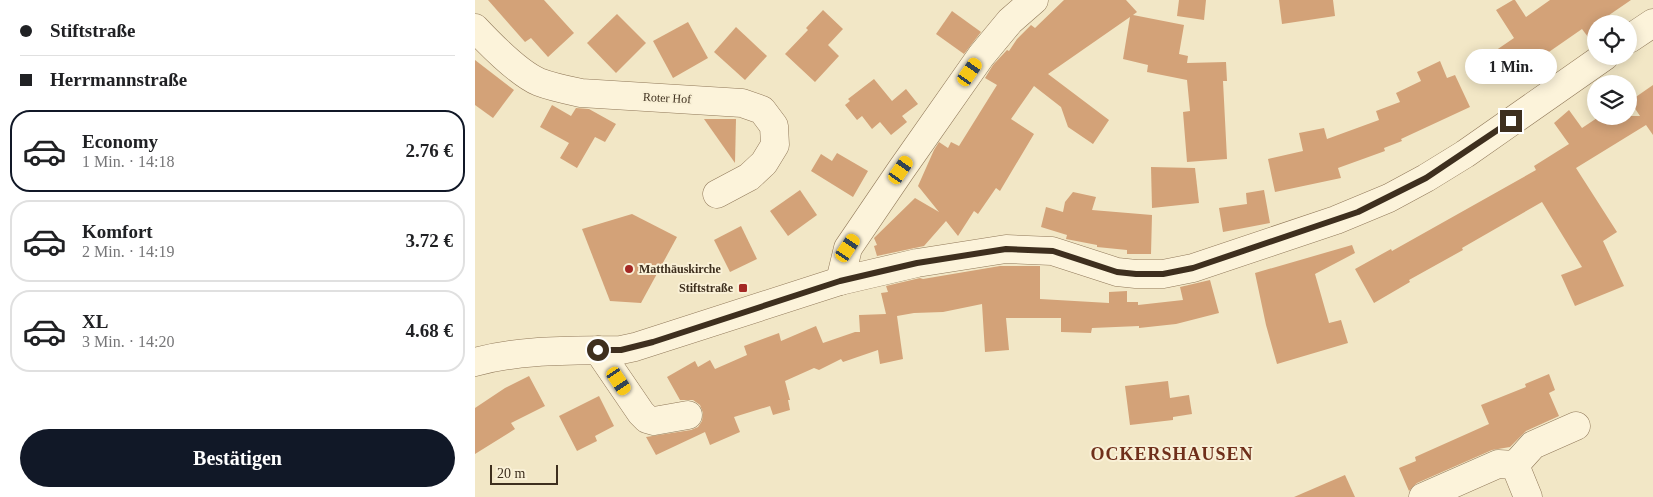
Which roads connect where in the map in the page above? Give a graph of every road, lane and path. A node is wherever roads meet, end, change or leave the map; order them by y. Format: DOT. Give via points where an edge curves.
graph roads {
  1 [pos="1034,0"];
  2 [pos="475,28"];
  3 [pos="1592,65"];
  4 [pos="717,194"];
  5 [pos="840,281"];
  6 [pos="598,350"];
  7 [pos="475,362"];
  8 [pos="688,414"];
  9 [pos="1576,426"];
  10 [pos="1515,465"];
  11 [pos="1423,497"];
  12 [pos="1528,497"];
  1 -- 5 [label="street" via="1010,21 981,56 901,170 848,248"];
  2 -- 4 [label="street, Roter Hof" via="513,64 537,81 559,88 581,93 742,102 761,110 774,126 775,145 764,163 749,177"];
  3 -- 5 [label="street" via="1465,154 1389,198 1336,220 1193,268 1163,274 1136,274 1117,272 1053,251 1006,249 917,263"];
  5 -- 6 [label="street" via="653,342 621,350"];
  6 -- 7 [label="street" via="520,352"];
  6 -- 8 [label="street" via="647,419"];
  9 -- 10 [label="street" via="1533,445"];
  10 -- 11 [label="street" via="1498,464"];
  10 -- 12 [label="street"];
}
